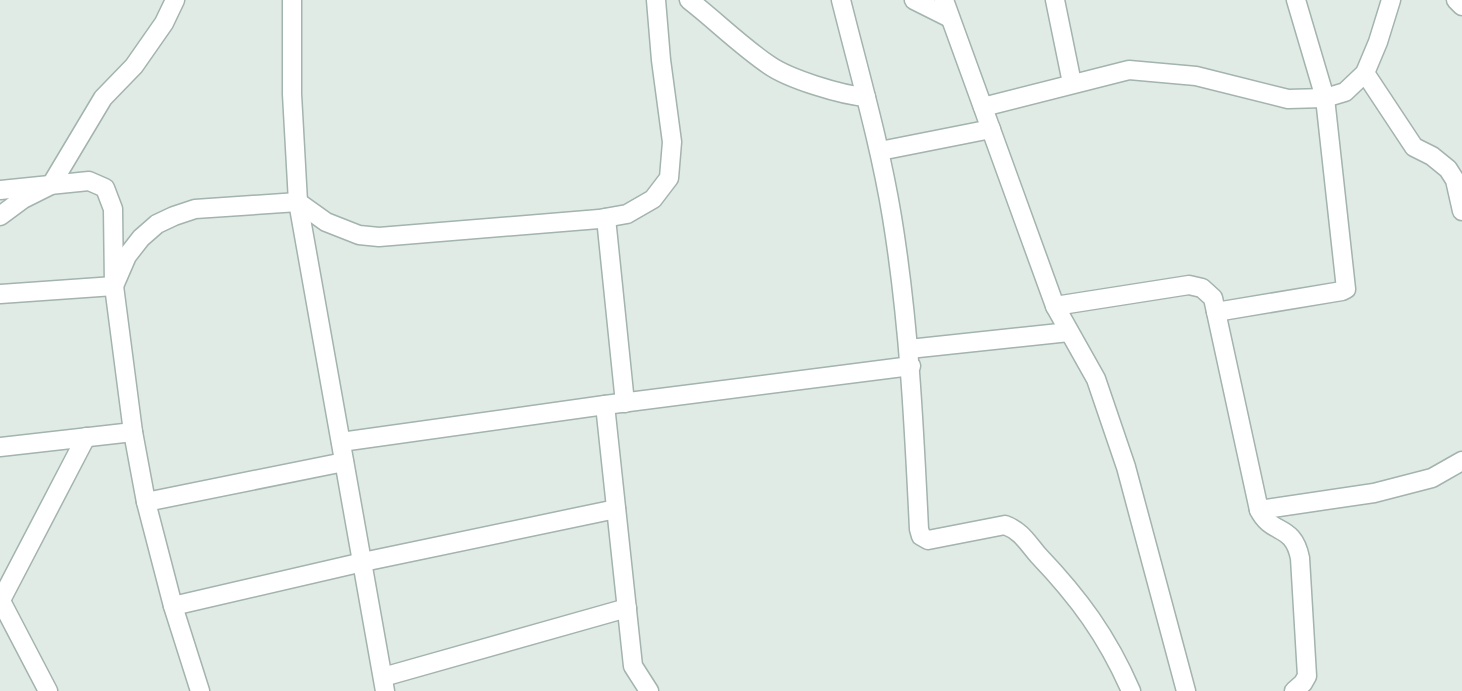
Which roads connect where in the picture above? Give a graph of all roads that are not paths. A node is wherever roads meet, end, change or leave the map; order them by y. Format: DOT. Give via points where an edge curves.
graph roads {
  1 [pos="176,0"];
  2 [pos="292,0"];
  3 [pos="656,0"];
  4 [pos="689,0"];
  5 [pos="841,0"];
  6 [pos="914,0"];
  7 [pos="944,0"];
  8 [pos="1055,0"];
  9 [pos="1296,0"];
  10 [pos="1391,0"];
  11 [pos="1456,0"];
  12 [pos="1462,6"];
  13 [pos="950,18"];
  14 [pos="1365,73"];
  15 [pos="1072,83"];
  16 [pos="866,97"];
  17 [pos="1325,98"];
  18 [pos="983,107"];
  19 [pos="991,129"];
  20 [pos="880,151"];
  21 [pos="51,185"];
  22 [pos="0,190"];
  23 [pos="298,202"];
  24 [pos="1462,211"];
  25 [pos="0,216"];
  26 [pos="606,218"];
  27 [pos="114,286"];
  28 [pos="0,294"];
  29 [pos="1055,306"];
  30 [pos="1216,312"];
  31 [pos="1069,332"];
  32 [pos="910,358"];
  33 [pos="625,403"];
  34 [pos="605,405"];
  35 [pos="133,432"];
  36 [pos="86,437"];
  37 [pos="341,442"];
  38 [pos="0,447"];
  39 [pos="1462,460"];
  40 [pos="344,462"];
  41 [pos="146,502"];
  42 [pos="616,509"];
  43 [pos="1259,510"];
  44 [pos="363,562"];
  45 [pos="0,602"];
  46 [pos="173,606"];
  47 [pos="627,608"];
  48 [pos="384,684"];
  49 [pos="48,691"];
  50 [pos="200,691"];
  51 [pos="649,691"];
  52 [pos="1131,691"];
  53 [pos="1186,691"];
  54 [pos="1294,691"];
  1 -- 21 [label="street" via="135,66 103,98"];
  2 -- 23 [label="street"];
  3 -- 26 [label="street" via="672,142 669,178 652,199 627,214"];
  4 -- 16 [label="street" via="770,66 848,96"];
  5 -- 16 [label="street"];
  6 -- 13 [label="street"];
  7 -- 13 [label="street"];
  8 -- 15 [label="street"];
  9 -- 17 [label="street"];
  10 -- 14 [label="street"];
  11 -- 12 [label="street"];
  13 -- 18 [label="street"];
  14 -- 17 [label="street" via="1345,92"];
  14 -- 24 [label="street" via="1414,147 1448,170 1455,180"];
  15 -- 17 [label="street" via="1130,70 1159,71 1288,99"];
  15 -- 18 [label="street"];
  16 -- 20 [label="street"];
  17 -- 30 [label="street" via="1346,289"];
  18 -- 19 [label="street"];
  19 -- 20 [label="street"];
  19 -- 29 [label="street"];
  20 -- 32 [label="street"];
  21 -- 22 [label="street"];
  21 -- 25 [label="street"];
  21 -- 27 [label="street" via="89,181 105,188 113,209"];
  23 -- 26 [label="street" via="326,222 359,235 379,237"];
  23 -- 27 [label="street" via="195,209 174,216 141,238 127,256"];
  23 -- 37 [label="street"];
  26 -- 33 [label="street"];
  27 -- 28 [label="street"];
  27 -- 35 [label="street"];
  29 -- 30 [label="street" via="1189,285 1203,288 1213,298"];
  29 -- 31 [label="street"];
  30 -- 43 [label="street"];
  31 -- 32 [label="street"];
  31 -- 53 [label="street" via="1096,379 1125,467"];
  32 -- 33 [label="street"];
  32 -- 52 [label="street" via="921,536 928,540 1005,525 1017,530 1097,625"];
  33 -- 34 [label="street"];
  34 -- 37 [label="street"];
  34 -- 42 [label="street"];
  35 -- 36 [label="street"];
  35 -- 41 [label="street"];
  36 -- 38 [label="street"];
  36 -- 45 [label="street"];
  37 -- 40 [label="street"];
  39 -- 43 [label="street" via="1432,478 1374,493"];
  40 -- 41 [label="street"];
  40 -- 44 [label="street"];
  41 -- 46 [label="street"];
  42 -- 44 [label="street"];
  42 -- 47 [label="street"];
  43 -- 54 [label="street" via="1264,520 1289,534 1297,544 1300,558 1307,676"];
  44 -- 46 [label="street"];
  44 -- 48 [label="street"];
  45 -- 49 [label="street"];
  46 -- 50 [label="street"];
  47 -- 48 [label="street"];
  47 -- 51 [label="street" via="633,666"];
}
